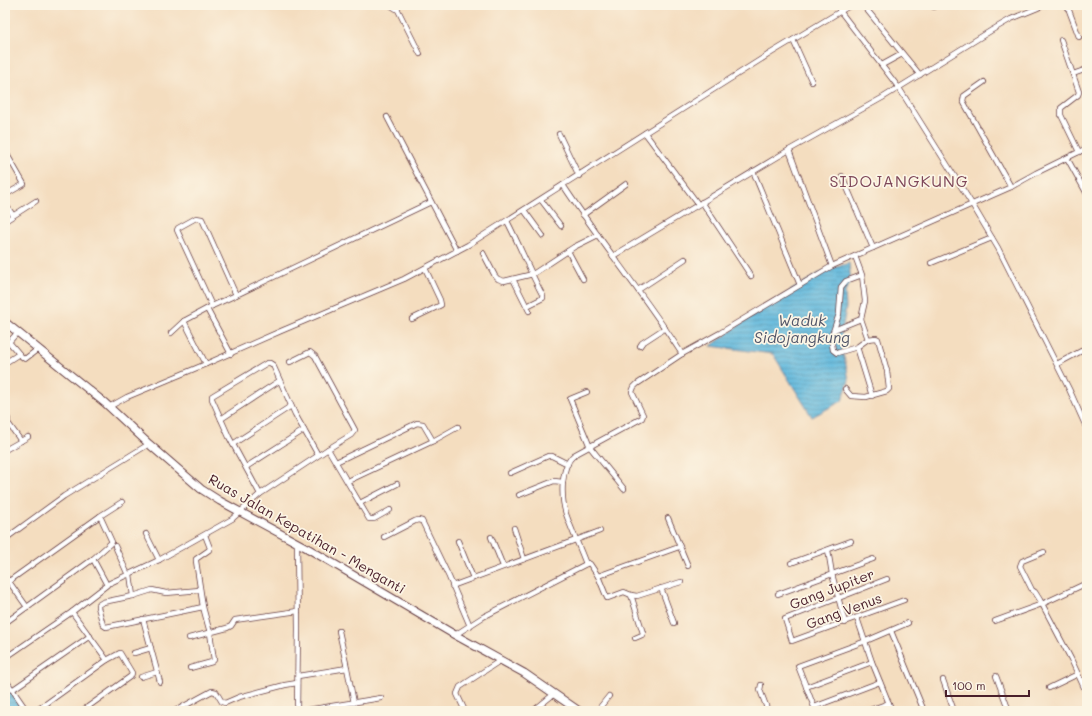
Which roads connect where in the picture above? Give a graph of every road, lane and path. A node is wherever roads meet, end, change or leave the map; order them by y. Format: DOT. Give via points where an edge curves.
graph roads {
  1 [pos="390,5"];
  2 [pos="837,5"];
  3 [pos="851,5"];
  4 [pos="863,5"];
  5 [pos="1044,5"];
  6 [pos="1067,5"];
  7 [pos="840,11"];
  8 [pos="1079,37"];
  9 [pos="793,40"];
  10 [pos="1061,40"];
  11 [pos="420,54"];
  12 [pos="902,54"];
  13 [pos="882,65"];
  14 [pos="1087,69"];
  15 [pos="1073,74"];
  16 [pos="920,75"];
  17 [pos="812,82"];
  18 [pos="984,82"];
  19 [pos="899,88"];
  20 [pos="387,117"];
  21 [pos="645,133"];
  22 [pos="559,134"];
  23 [pos="1087,148"];
  24 [pos="789,150"];
  25 [pos="5,151"];
  26 [pos="1079,152"];
  27 [pos="1067,158"];
  28 [pos="753,171"];
  29 [pos="579,176"];
  30 [pos="842,176"];
  31 [pos="626,184"];
  32 [pos="563,185"];
  33 [pos="1011,187"];
  34 [pos="1087,194"];
  35 [pos="5,195"];
  36 [pos="541,200"];
  37 [pos="36,201"];
  38 [pos="431,202"];
  39 [pos="700,203"];
  40 [pos="5,204"];
  41 [pos="972,204"];
  42 [pos="524,210"];
  43 [pos="582,214"];
  44 [pos="13,216"];
  45 [pos="5,221"];
  46 [pos="507,221"];
  47 [pos="561,226"];
  48 [pos="598,235"];
  49 [pos="543,236"];
  50 [pos="992,238"];
  51 [pos="873,248"];
  52 [pos="457,251"];
  53 [pos="568,251"];
  54 [pos="483,253"];
  55 [pos="613,256"];
  56 [pos="855,256"];
  57 [pos="685,259"];
  58 [pos="931,263"];
  59 [pos="832,266"];
  60 [pos="425,268"];
  61 [pos="531,274"];
  62 [pos="862,275"];
  63 [pos="751,276"];
  64 [pos="513,279"];
  65 [pos="583,279"];
  66 [pos="800,285"];
  67 [pos="638,290"];
  68 [pos="236,295"];
  69 [pos="526,306"];
  70 [pos="210,308"];
  71 [pos="530,311"];
  72 [pos="412,319"];
  73 [pos="861,319"];
  74 [pos="5,322"];
  75 [pos="184,322"];
  76 [pos="665,328"];
  77 [pos="834,330"];
  78 [pos="18,332"];
  79 [pos="171,333"];
  80 [pos="868,338"];
  81 [pos="640,346"];
  82 [pos="857,347"];
  83 [pos="1087,348"];
  84 [pos="38,349"];
  85 [pos="19,354"];
  86 [pos="231,354"];
  87 [pos="682,354"];
  88 [pos="290,362"];
  89 [pos="5,363"];
  90 [pos="206,364"];
  91 [pos="1057,364"];
  92 [pos="279,381"];
  93 [pos="845,388"];
  94 [pos="587,392"];
  95 [pos="872,396"];
  96 [pos="291,406"];
  97 [pos="109,407"];
  98 [pos="5,414"];
  99 [pos="221,419"];
  100 [pos="6,424"];
  101 [pos="458,427"];
  102 [pos="1087,429"];
  103 [pos="304,430"];
  104 [pos="28,438"];
  105 [pos="21,441"];
  106 [pos="433,441"];
  107 [pos="148,444"];
  108 [pos="233,444"];
  109 [pos="590,447"];
  110 [pos="328,449"];
  111 [pos="5,450"];
  112 [pos="318,456"];
  113 [pos="336,462"];
  114 [pos="568,464"];
  115 [pos="246,467"];
  116 [pos="510,473"];
  117 [pos="348,481"];
  118 [pos="563,482"];
  119 [pos="397,484"];
  120 [pos="624,489"];
  121 [pos="260,494"];
  122 [pos="519,495"];
  123 [pos="122,502"];
  124 [pos="360,503"];
  125 [pos="390,510"];
  126 [pos="241,512"];
  127 [pos="100,516"];
  128 [pos="668,518"];
  129 [pos="514,528"];
  130 [pos="600,531"];
  131 [pos="146,534"];
  132 [pos="205,535"];
  133 [pos="384,537"];
  134 [pos="491,537"];
  135 [pos="5,539"];
  136 [pos="576,539"];
  137 [pos="458,541"];
  138 [pos="851,541"];
  139 [pos="297,543"];
  140 [pos="115,546"];
  141 [pos="679,547"];
  142 [pos="828,550"];
  143 [pos="1044,552"];
  144 [pos="93,559"];
  145 [pos="524,559"];
  146 [pos="873,559"];
  147 [pos="159,560"];
  148 [pos="791,563"];
  149 [pos="586,564"];
  150 [pos="503,566"];
  151 [pos="688,566"];
  152 [pos="832,574"];
  153 [pos="129,575"];
  154 [pos="5,576"];
  155 [pos="598,576"];
  156 [pos="473,578"];
  157 [pos="887,580"];
  158 [pos="681,582"];
  159 [pos="7,583"];
  160 [pos="110,583"];
  161 [pos="1087,583"];
  162 [pos="452,586"];
  163 [pos="661,588"];
  164 [pos="200,590"];
  165 [pos="778,594"];
  166 [pos="631,595"];
  167 [pos="133,596"];
  168 [pos="839,599"];
  169 [pos="904,600"];
  170 [pos="1042,604"];
  171 [pos="27,607"];
  172 [pos="203,607"];
  173 [pos="298,611"];
  174 [pos="72,612"];
  175 [pos="857,618"];
  176 [pos="143,619"];
  177 [pos="995,621"];
  178 [pos="5,623"];
  179 [pos="674,623"];
  180 [pos="845,623"];
  181 [pos="908,623"];
  182 [pos="470,626"];
  183 [pos="340,631"];
  184 [pos="891,631"];
  185 [pos="210,633"];
  186 [pos="455,634"];
  187 [pos="90,636"];
  188 [pos="189,638"];
  189 [pos="635,638"];
  190 [pos="866,641"];
  191 [pos="792,642"];
  192 [pos="151,648"];
  193 [pos="134,653"];
  194 [pos="5,658"];
  195 [pos="107,660"];
  196 [pos="501,660"];
  197 [pos="872,662"];
  198 [pos="190,668"];
  199 [pos="346,668"];
  200 [pos="157,672"];
  201 [pos="1078,674"];
  202 [pos="298,676"];
  203 [pos="996,676"];
  204 [pos="141,677"];
  205 [pos="5,679"];
  206 [pos="943,680"];
  207 [pos="160,682"];
  208 [pos="880,682"];
  209 [pos="297,683"];
  210 [pos="761,685"];
  211 [pos="806,687"];
  212 [pos="1049,688"];
  213 [pos="12,690"];
  214 [pos="554,694"];
  215 [pos="1087,694"];
  216 [pos="609,696"];
  217 [pos="381,698"];
  218 [pos="354,703"];
  219 [pos="889,703"];
  220 [pos="662,710"];
  221 [pos="27,711"];
  222 [pos="36,711"];
  223 [pos="82,711"];
  224 [pos="175,711"];
  225 [pos="297,711"];
  226 [pos="301,711"];
  227 [pos="465,711"];
  228 [pos="533,711"];
  229 [pos="579,711"];
  230 [pos="597,711"];
  231 [pos="658,711"];
  232 [pos="768,711"];
  233 [pos="867,711"];
  234 [pos="892,711"];
  235 [pos="924,711"];
  236 [pos="954,711"];
  237 [pos="1010,711"];
  1 -- 11 [label="street" via="398,10"];
  2 -- 7 [label="street"];
  3 -- 7 [label="street"];
  4 -- 12 [label="street"];
  5 -- 16 [label="street" via="992,30"];
  6 -- 8 [label="street"];
  7 -- 9 [label="street"];
  7 -- 13 [label="street"];
  9 -- 17 [label="street"];
  9 -- 21 [label="street"];
  10 -- 15 [label="street"];
  12 -- 13 [label="street"];
  12 -- 16 [label="street"];
  13 -- 19 [label="street"];
  14 -- 15 [label="street"];
  15 -- 26 [label="street" via="1080,92 1061,108 1061,115"];
  16 -- 19 [label="street"];
  18 -- 33 [label="street" via="964,96 963,101"];
  19 -- 24 [label="street"];
  19 -- 41 [label="street"];
  20 -- 38 [label="street"];
  21 -- 29 [label="street"];
  21 -- 39 [label="street"];
  22 -- 29 [label="street"];
  23 -- 26 [label="street"];
  24 -- 28 [label="street"];
  24 -- 59 [label="street"];
  25 -- 35 [label="street" via="24,184"];
  26 -- 27 [label="street"];
  27 -- 33 [label="street"];
  27 -- 34 [label="street"];
  28 -- 39 [label="street"];
  28 -- 66 [label="street"];
  29 -- 32 [label="street"];
  30 -- 51 [label="street"];
  31 -- 43 [label="street"];
  32 -- 36 [label="street"];
  32 -- 43 [label="street"];
  33 -- 41 [label="street"];
  36 -- 42 [label="street"];
  36 -- 47 [label="street"];
  37 -- 44 [label="street"];
  38 -- 52 [label="street"];
  38 -- 68 [label="street"];
  39 -- 55 [label="street"];
  39 -- 63 [label="street"];
  40 -- 44 [label="street"];
  41 -- 50 [label="street"];
  41 -- 51 [label="street"];
  42 -- 46 [label="street"];
  42 -- 49 [label="street"];
  43 -- 48 [label="street"];
  44 -- 45 [label="street"];
  46 -- 52 [label="street"];
  46 -- 61 [label="street"];
  48 -- 53 [label="street"];
  48 -- 55 [label="street"];
  50 -- 58 [label="street"];
  50 -- 91 [label="street"];
  51 -- 56 [label="street"];
  52 -- 60 [label="street"];
  53 -- 61 [label="street"];
  53 -- 65 [label="street"];
  54 -- 64 [label="street" via="498,279"];
  55 -- 67 [label="street"];
  56 -- 59 [label="street"];
  56 -- 62 [label="street"];
  57 -- 67 [label="street"];
  59 -- 66 [label="street"];
  60 -- 72 [label="street" via="441,305"];
  60 -- 86 [label="street"];
  61 -- 64 [label="street"];
  61 -- 69 [label="street" via="543,298"];
  62 -- 73 [label="street" via="865,301"];
  62 -- 77 [label="street" via="842,284 840,314"];
  64 -- 69 [label="street"];
  66 -- 87 [label="street"];
  67 -- 76 [label="street"];
  68 -- 70 [label="street"];
  68 -- 70 [label="street" via="202,219 196,218 177,230"];
  69 -- 71 [label="street"];
  70 -- 75 [label="street"];
  70 -- 86 [label="street"];
  73 -- 77 [label="street"];
  73 -- 80 [label="street"];
  74 -- 78 [label="main road, Ruas Jalan Kepatihan - Menganti"];
  75 -- 79 [label="street"];
  75 -- 90 [label="street"];
  76 -- 81 [label="street"];
  76 -- 87 [label="street"];
  77 -- 82 [label="street" via="831,344 835,352"];
  78 -- 84 [label="main road, Ruas Jalan Kepatihan - Menganti"];
  78 -- 85 [label="street" via="9,342"];
  80 -- 82 [label="street"];
  80 -- 95 [label="street" via="878,340 890,388"];
  82 -- 95 [label="street"];
  83 -- 91 [label="street"];
  84 -- 85 [label="street" via="26,359"];
  84 -- 97 [label="main road, Ruas Jalan Kepatihan - Menganti"];
  85 -- 89 [label="street"];
  86 -- 90 [label="street"];
  87 -- 109 [label="street" via="634,387 632,392 643,415 642,418"];
  88 -- 110 [label="street" via="310,352 315,356 355,430"];
  90 -- 97 [label="street"];
  91 -- 102 [label="street"];
  92 -- 96 [label="street"];
  92 -- 99 [label="street"];
  92 -- 99 [label="street" via="273,366 267,362 212,396"];
  93 -- 95 [label="street" via="851,396"];
  94 -- 109 [label="street" via="570,399"];
  96 -- 103 [label="street"];
  96 -- 108 [label="street"];
  97 -- 107 [label="main road, Ruas Jalan Kepatihan - Menganti"];
  98 -- 100 [label="street" via="8,419"];
  99 -- 108 [label="street"];
  100 -- 105 [label="street"];
  101 -- 106 [label="street"];
  103 -- 112 [label="street"];
  103 -- 115 [label="street"];
  104 -- 105 [label="street"];
  105 -- 111 [label="street"];
  106 -- 113 [label="street" via="423,424 417,423"];
  106 -- 117 [label="street"];
  107 -- 126 [label="main road, Ruas Jalan Kepatihan - Menganti" via="201,489"];
  107 -- 135 [label="street" via="64,496"];
  108 -- 115 [label="street"];
  109 -- 114 [label="street" via="570,458"];
  109 -- 120 [label="street"];
  110 -- 112 [label="street"];
  110 -- 113 [label="street"];
  112 -- 121 [label="street"];
  113 -- 117 [label="street"];
  114 -- 116 [label="street" via="548,456"];
  114 -- 118 [label="street" via="564,470"];
  115 -- 121 [label="street"];
  117 -- 124 [label="street"];
  118 -- 122 [label="street" via="554,481"];
  118 -- 136 [label="street" via="566,513"];
  119 -- 124 [label="street"];
  121 -- 126 [label="street"];
  123 -- 127 [label="street"];
  124 -- 125 [label="street" via="371,520"];
  126 -- 132 [label="street"];
  126 -- 139 [label="main road, Ruas Jalan Kepatihan - Menganti"];
  127 -- 144 [label="street" via="112,542"];
  127 -- 159 [label="street"];
  128 -- 141 [label="street"];
  129 -- 145 [label="street"];
  130 -- 136 [label="street"];
  131 -- 147 [label="street"];
  132 -- 147 [label="street"];
  132 -- 164 [label="street" via="210,548 196,559"];
  133 -- 162 [label="street" via="414,521 421,520"];
  134 -- 150 [label="street"];
  136 -- 145 [label="street"];
  136 -- 149 [label="street"];
  137 -- 156 [label="street"];
  138 -- 142 [label="street"];
  139 -- 173 [label="street"];
  139 -- 186 [label="main road, Ruas Jalan Kepatihan - Menganti"];
  140 -- 153 [label="street"];
  141 -- 151 [label="street"];
  141 -- 155 [label="street"];
  142 -- 148 [label="street"];
  142 -- 152 [label="street"];
  143 -- 170 [label="street" via="1022,561 1020,565"];
  144 -- 171 [label="street"];
  144 -- 174 [label="street" via="107,585"];
  145 -- 150 [label="street"];
  146 -- 152 [label="street"];
  147 -- 153 [label="street"];
  149 -- 155 [label="street" via="590,563"];
  149 -- 182 [label="street"];
  150 -- 156 [label="street"];
  152 -- 165 [label="street"];
  152 -- 168 [label="street"];
  153 -- 160 [label="street"];
  153 -- 167 [label="street"];
  154 -- 159 [label="street"];
  155 -- 166 [label="street" via="606,598 624,592"];
  156 -- 162 [label="street"];
  157 -- 168 [label="street, Gang Jupiter"];
  158 -- 163 [label="street"];
  159 -- 171 [label="street"];
  161 -- 170 [label="street"];
  162 -- 182 [label="street"];
  163 -- 166 [label="street" via="637,596"];
  163 -- 179 [label="street"];
  164 -- 167 [label="street" via="166,593 152,590"];
  164 -- 172 [label="street"];
  166 -- 189 [label="street" via="643,633"];
  167 -- 176 [label="street" via="98,605 103,625 106,627"];
  168 -- 180 [label="street"];
  168 -- 191 [label="street, Gang Jupiter" via="785,618"];
  169 -- 175 [label="street, Gang Venus"];
  170 -- 177 [label="street"];
  170 -- 201 [label="street"];
  171 -- 178 [label="street"];
  172 -- 176 [label="street"];
  172 -- 185 [label="street"];
  173 -- 185 [label="street" via="235,620 230,627"];
  173 -- 202 [label="street"];
  174 -- 187 [label="street"];
  174 -- 194 [label="street"];
  175 -- 180 [label="street, Gang Venus"];
  175 -- 190 [label="street"];
  176 -- 192 [label="street"];
  180 -- 191 [label="street, Gang Venus"];
  181 -- 184 [label="street"];
  182 -- 186 [label="street"];
  183 -- 199 [label="street"];
  184 -- 190 [label="street"];
  184 -- 235 [label="street"];
  185 -- 188 [label="street"];
  185 -- 198 [label="street" via="214,660"];
  186 -- 196 [label="main road, Ruas Jalan Kepatihan - Menganti"];
  187 -- 195 [label="street"];
  187 -- 213 [label="street"];
  190 -- 197 [label="street"];
  190 -- 211 [label="street" via="798,666"];
  192 -- 193 [label="street"];
  192 -- 200 [label="street"];
  195 -- 222 [label="street"];
  195 -- 223 [label="street" via="120,653 132,673 131,676"];
  196 -- 214 [label="main road, Ruas Jalan Kepatihan - Menganti"];
  196 -- 227 [label="street" via="457,691"];
  197 -- 208 [label="street"];
  197 -- 211 [label="street"];
  199 -- 202 [label="street"];
  199 -- 218 [label="street"];
  200 -- 204 [label="street"];
  200 -- 207 [label="street"];
  201 -- 212 [label="street"];
  201 -- 215 [label="street"];
  202 -- 209 [label="street"];
  203 -- 237 [label="street"];
  205 -- 213 [label="street"];
  206 -- 236 [label="street"];
  208 -- 211 [label="street" via="814,707"];
  208 -- 219 [label="street"];
  209 -- 224 [label="street" via="239,697 226,703 212,691"];
  209 -- 225 [label="street"];
  210 -- 232 [label="street" via="760,690"];
  213 -- 221 [label="street"];
  214 -- 228 [label="street"];
  214 -- 229 [label="main road, Ruas Jalan Kepatihan - Menganti"];
  216 -- 230 [label="street"];
  217 -- 218 [label="street"];
  218 -- 226 [label="street"];
  219 -- 233 [label="street"];
  219 -- 234 [label="street"];
  220 -- 231 [label="street"];
}
